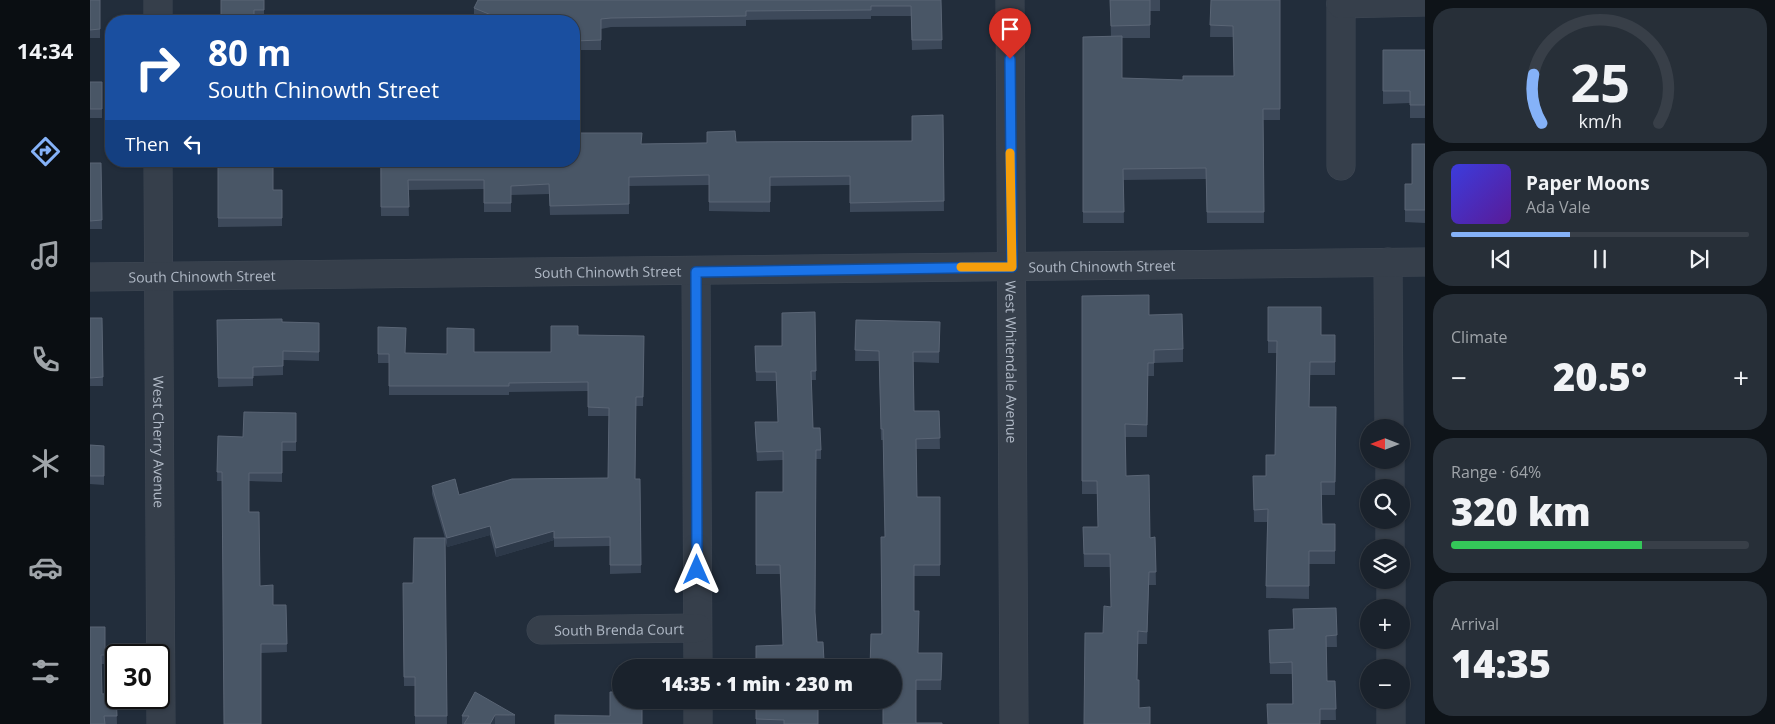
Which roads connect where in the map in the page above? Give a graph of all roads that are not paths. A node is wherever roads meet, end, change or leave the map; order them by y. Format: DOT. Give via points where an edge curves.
graph roads {
  1 [pos="158,0"];
  2 [pos="1010,0"];
  3 [pos="1341,2"];
  4 [pos="1425,2"];
  5 [pos="158,15"];
  6 [pos="1342,166"];
  7 [pos="158,167"];
  8 [pos="1388,262"];
  9 [pos="1425,262"];
  10 [pos="1012,267"];
  11 [pos="696,272"];
  12 [pos="159,276"];
  13 [pos="90,277"];
  14 [pos="1390,419"];
  15 [pos="697,628"];
  16 [pos="541,630"];
  17 [pos="698,659"];
  18 [pos="698,709"];
  19 [pos="1391,709"];
  20 [pos="161,724"];
  21 [pos="698,724"];
  22 [pos="1014,724"];
  23 [pos="1392,724"];
  1 -- 5 [label="street"];
  2 -- 10 [label="street, West Whitendale Avenue"];
  3 -- 4 [label="street"];
  3 -- 6 [label="street"];
  7 -- 12 [label="street, West Cherry Avenue"];
  8 -- 9 [label="street, South Chinowth Street"];
  8 -- 10 [label="street, South Chinowth Street"];
  8 -- 14 [label="street"];
  10 -- 11 [label="street, South Chinowth Street"];
  10 -- 22 [label="street, West Whitendale Avenue"];
  11 -- 12 [label="street, South Chinowth Street"];
  11 -- 15 [label="street"];
  12 -- 13 [label="street, South Chinowth Street"];
  12 -- 20 [label="street, West Cherry Avenue"];
  15 -- 16 [label="street, South Brenda Court"];
  15 -- 17 [label="street"];
  18 -- 21 [label="street"];
  19 -- 23 [label="street"];
}
